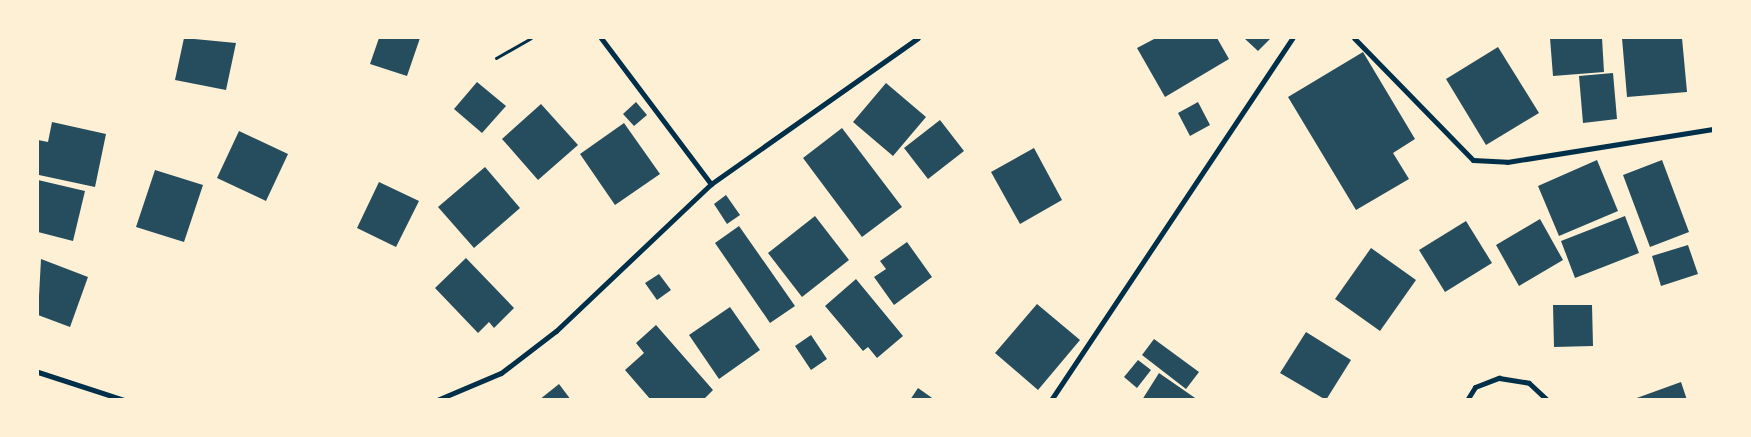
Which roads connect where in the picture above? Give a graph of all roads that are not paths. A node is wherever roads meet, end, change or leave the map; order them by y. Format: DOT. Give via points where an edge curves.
graph roads {
  1 [pos="601,38"];
  2 [pos="918,38"];
  3 [pos="1292,38"];
  4 [pos="1354,38"];
  5 [pos="1714,129"];
  6 [pos="711,184"];
  7 [pos="38,372"];
  8 [pos="124,400"];
  9 [pos="437,400"];
  10 [pos="1051,400"];
  11 [pos="1467,400"];
  12 [pos="1547,400"];
  1 -- 6 [label="street"];
  2 -- 6 [label="street"];
  3 -- 10 [label="street"];
  4 -- 5 [label="street" via="1473,160 1507,162"];
  6 -- 9 [label="street" via="556,331 501,373"];
  7 -- 8 [label="street"];
  11 -- 12 [label="street" via="1475,387 1499,378 1529,383"];
}
